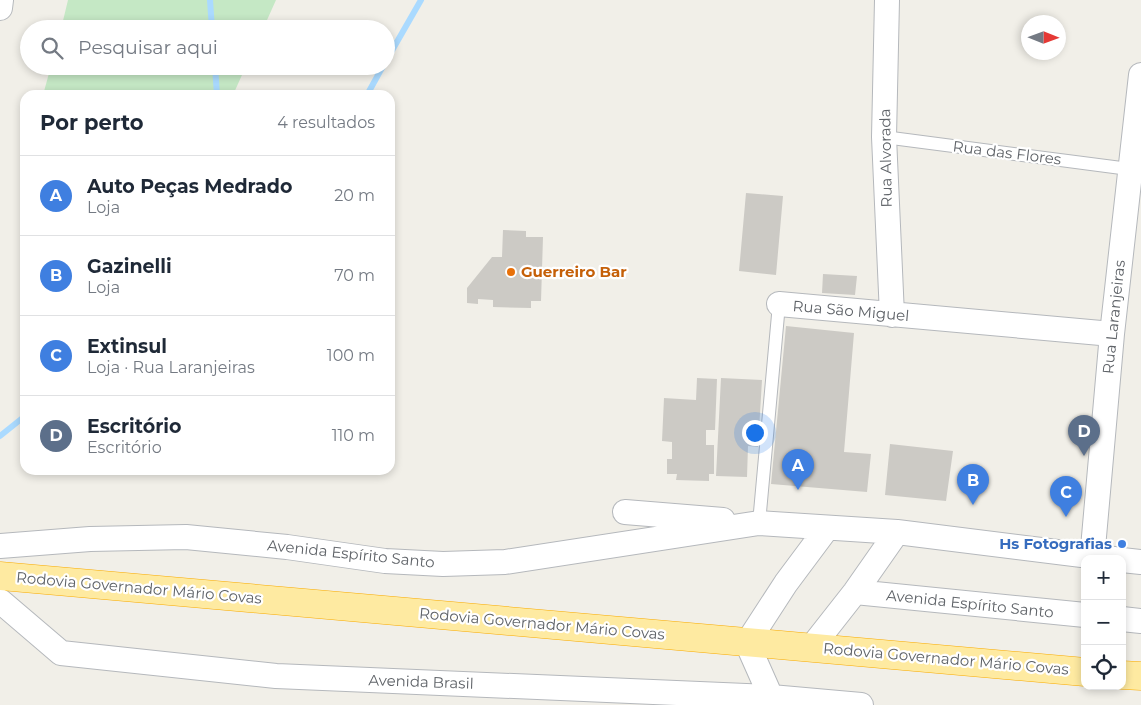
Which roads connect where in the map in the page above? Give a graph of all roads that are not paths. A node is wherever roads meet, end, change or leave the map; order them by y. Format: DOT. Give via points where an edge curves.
graph roads {
  1 [pos="1,0"];
  2 [pos="887,0"];
  3 [pos="0,8"];
  4 [pos="1141,76"];
  5 [pos="884,137"];
  6 [pos="1129,169"];
  7 [pos="1133,202"];
  8 [pos="779,304"];
  9 [pos="892,315"];
  10 [pos="1112,334"];
  11 [pos="625,512"];
  12 [pos="759,523"];
  13 [pos="827,528"];
  14 [pos="897,532"];
  15 [pos="0,546"];
  16 [pos="1099,555"];
  17 [pos="1081,556"];
  18 [pos="1126,560"];
  19 [pos="1141,562"];
  20 [pos="0,576"];
  21 [pos="855,592"];
  22 [pos="0,601"];
  23 [pos="1081,615"];
  24 [pos="1126,619"];
  25 [pos="1141,621"];
  26 [pos="747,643"];
  27 [pos="811,648"];
  28 [pos="1081,672"];
  29 [pos="1126,675"];
  30 [pos="1141,676"];
  31 [pos="772,697"];
  32 [pos="861,705"];
  1 -- 3 [label="street"];
  2 -- 5 [label="street, Rua Alvorada"];
  4 -- 6 [label="street, Rua Laranjeiras"];
  5 -- 6 [label="lane, Rua das Flores"];
  5 -- 9 [label="street, Rua Alvorada"];
  6 -- 7 [label="street, Rua Laranjeiras"];
  7 -- 10 [label="street, Rua Laranjeiras"];
  8 -- 9 [label="street, Rua São Miguel"];
  8 -- 12 [label="lane, Rua São Miguel"];
  9 -- 10 [label="street, Rua São Miguel"];
  10 -- 16 [label="street, Rua Laranjeiras"];
  11 -- 12 [label="street, Avenida Espírito Santo"];
  12 -- 13 [label="street, Avenida Espírito Santo"];
  12 -- 15 [label="street, Avenida Espírito Santo" via="505,562 444,564 385,561 186,537 90,539"];
  13 -- 14 [label="street, Avenida Espírito Santo"];
  13 -- 26 [label="street"];
  14 -- 17 [label="street, Avenida Espírito Santo"];
  14 -- 21 [label="street"];
  18 -- 19 [label="street"];
  20 -- 26 [label="highway, Rodovia Governador Mário Covas"];
  21 -- 23 [label="street, Avenida Espírito Santo"];
  21 -- 27 [label="street"];
  22 -- 31 [label="street, Avenida Brasil" via="61,652 276,676"];
  24 -- 25 [label="street"];
  26 -- 27 [label="highway, Rodovia Governador Mário Covas"];
  26 -- 31 [label="street"];
  27 -- 28 [label="highway, Rodovia Governador Mário Covas"];
  29 -- 30 [label="highway"];
  31 -- 32 [label="street, Avenida Brasil"];
}
